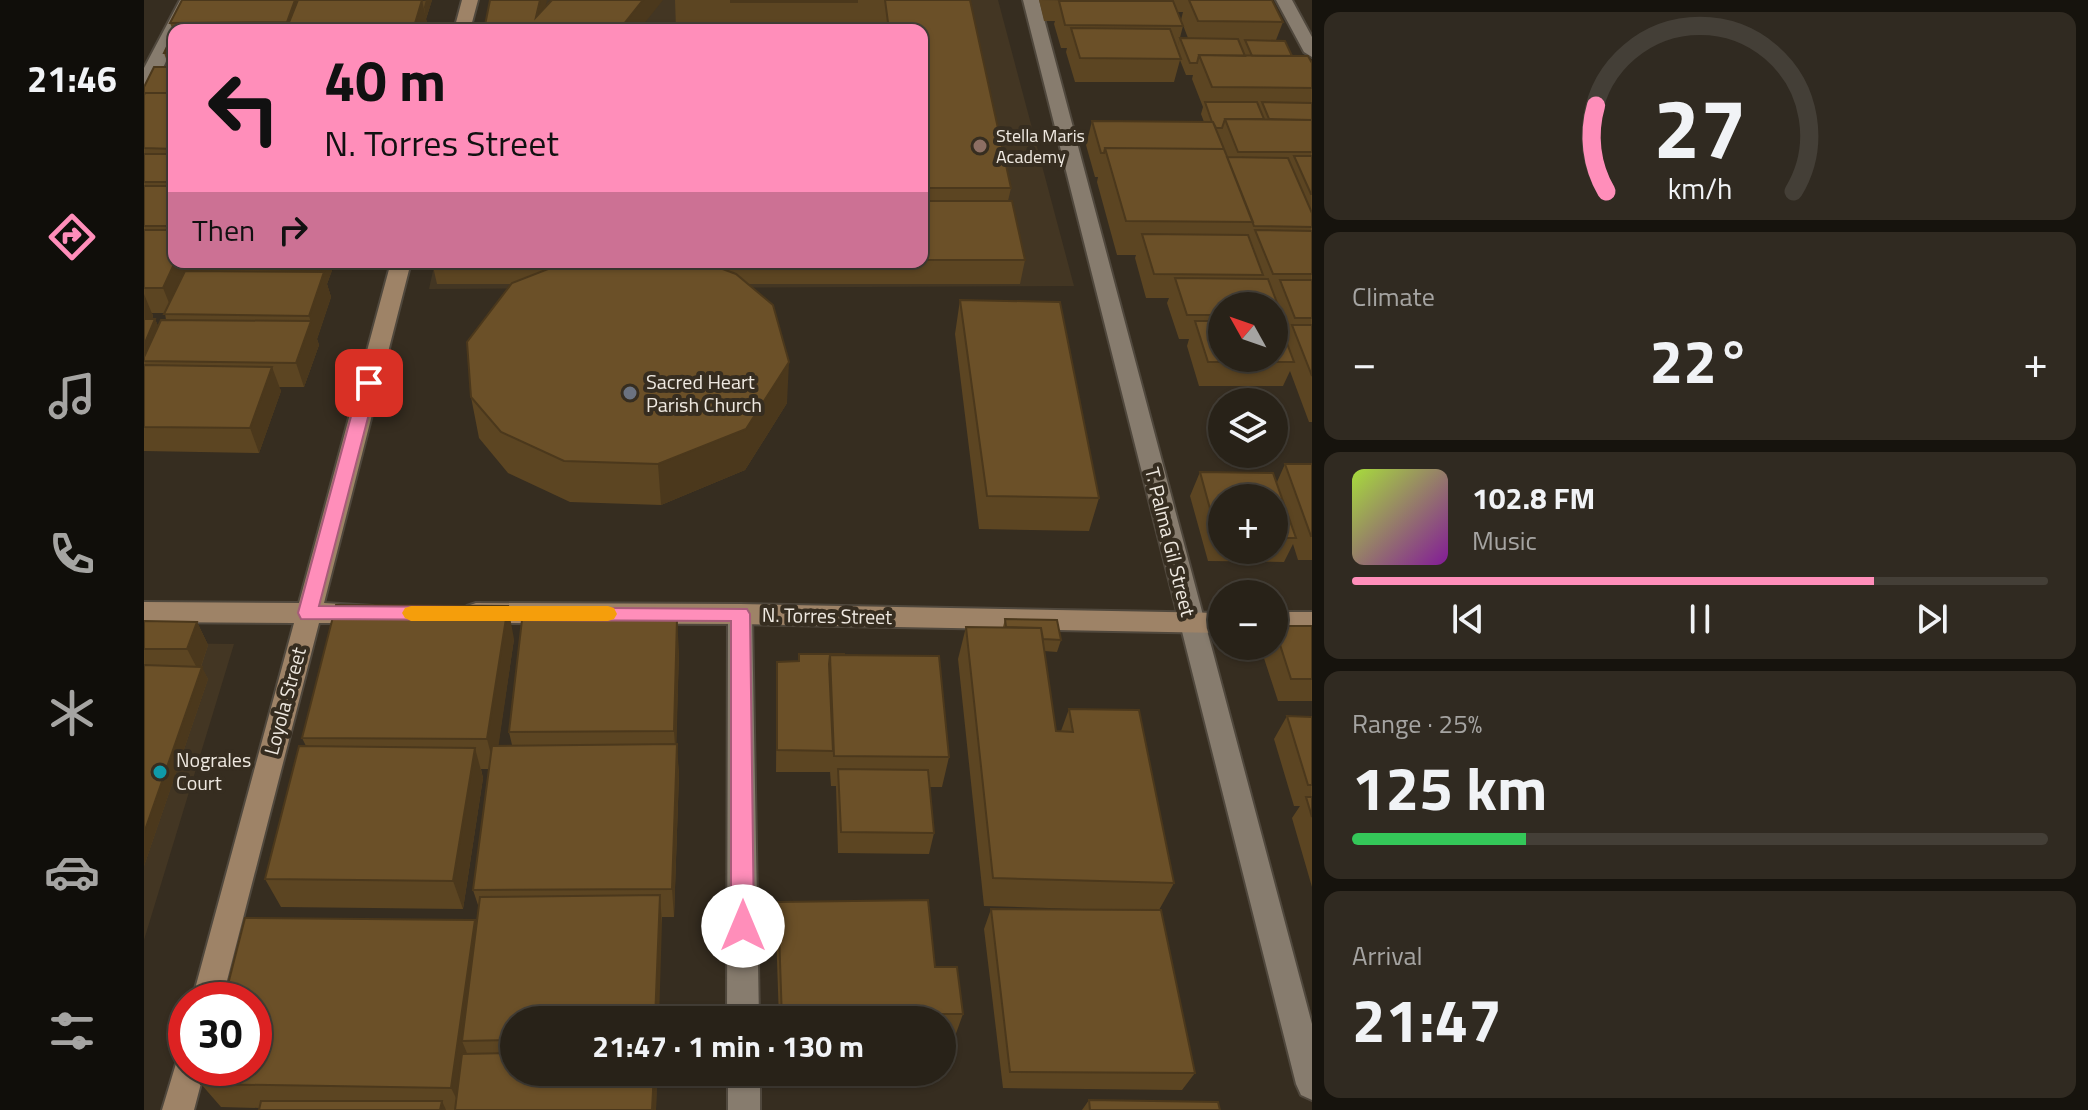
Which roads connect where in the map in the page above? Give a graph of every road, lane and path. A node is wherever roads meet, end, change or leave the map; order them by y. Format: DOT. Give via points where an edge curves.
graph roads {
  1 [pos="188,0"];
  2 [pos="470,0"];
  3 [pos="1031,0"];
  4 [pos="1284,0"];
  5 [pos="175,24"];
  6 [pos="464,24"];
  7 [pos="168,38"];
  8 [pos="1312,52"];
  9 [pos="144,84"];
  10 [pos="399,268"];
  11 [pos="144,612"];
  12 [pos="308,613"];
  13 [pos="385,613"];
  14 [pos="447,613"];
  15 [pos="740,614"];
  16 [pos="1288,622"];
  17 [pos="1312,622"];
  18 [pos="1191,623"];
  19 [pos="1208,623"];
  20 [pos="212,982"];
  21 [pos="743,1006"];
  22 [pos="1312,1084"];
  23 [pos="184,1086"];
  24 [pos="744,1086"];
  25 [pos="178,1110"];
  26 [pos="744,1110"];
  1 -- 5 [label="street"];
  2 -- 6 [label="main road"];
  3 -- 18 [label="street, T. Palma Gil Street"];
  4 -- 8 [label="street"];
  7 -- 9 [label="street"];
  10 -- 12 [label="main road, Loyola Street"];
  11 -- 12 [label="main road"];
  12 -- 13 [label="main road"];
  12 -- 20 [label="main road, Loyola Street"];
  14 -- 15 [label="main road, N. Torres Street"];
  15 -- 18 [label="main road, N. Torres Street"];
  15 -- 21 [label="street"];
  16 -- 17 [label="main road"];
  18 -- 19 [label="main road, N. Torres Street"];
  18 -- 22 [label="street, T. Palma Gil Street"];
  23 -- 25 [label="main road"];
  24 -- 26 [label="street"];
}
